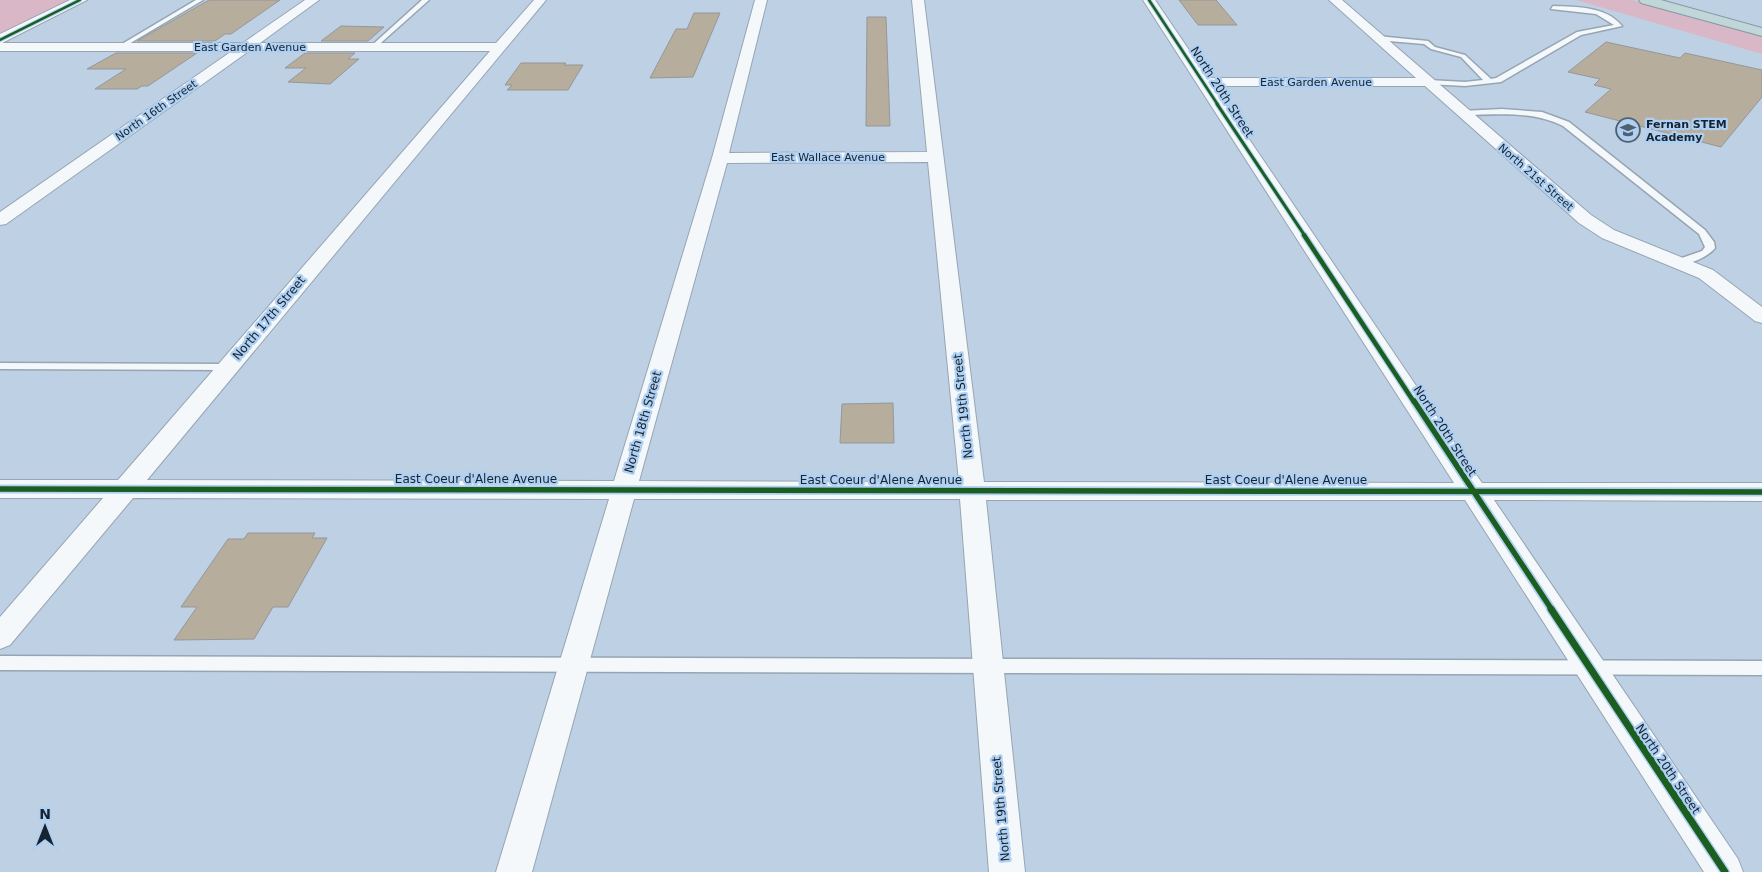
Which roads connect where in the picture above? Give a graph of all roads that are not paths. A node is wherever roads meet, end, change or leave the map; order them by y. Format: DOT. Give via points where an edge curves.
graph roads {
  1 [pos="80,0"];
  2 [pos="200,0"];
  3 [pos="313,0"];
  4 [pos="426,0"];
  5 [pos="540,0"];
  6 [pos="760,0"];
  7 [pos="918,0"];
  8 [pos="1149,0"];
  9 [pos="1335,0"];
  10 [pos="1646,0"];
  11 [pos="1656,0"];
  12 [pos="1553,8"];
  13 [pos="1762,26"];
  14 [pos="1762,32"];
  15 [pos="1378,38"];
  16 [pos="1,41"];
  17 [pos="120,47"];
  18 [pos="245,47"];
  19 [pos="500,47"];
  20 [pos="372,48"];
  21 [pos="1204,82"];
  22 [pos="1428,82"];
  23 [pos="1490,82"];
  24 [pos="1462,113"];
  25 [pos="936,157"];
  26 [pos="720,158"];
  27 [pos="0,220"];
  28 [pos="1680,262"];
  29 [pos="1762,317"];
  30 [pos="0,366"];
  31 [pos="227,367"];
  32 [pos="624,488"];
  33 [pos="0,489"];
  34 [pos="124,489"];
  35 [pos="972,490"];
  36 [pos="1473,491"];
  37 [pos="1762,492"];
  38 [pos="0,637"];
  39 [pos="0,663"];
  40 [pos="574,666"];
  41 [pos="989,666"];
  42 [pos="1762,668"];
  43 [pos="1590,669"];
  44 [pos="514,872"];
  45 [pos="1007,872"];
  46 [pos="1725,872"];
  1 -- 16 [label="main road"];
  2 -- 17 [label="lane"];
  3 -- 18 [label="street, North 16th Street"];
  4 -- 20 [label="lane"];
  5 -- 19 [label="street, North 17th Street"];
  6 -- 26 [label="street, North 18th Street"];
  7 -- 25 [label="street, North 19th Street"];
  8 -- 21 [label="street, North 20th Street"];
  9 -- 15 [label="street, North 21st Street"];
  10 -- 14 [label="highway"];
  11 -- 13 [label="highway"];
  12 -- 23 [label="lane" via="1592,12 1613,20 1619,26 1578,33"];
  15 -- 22 [label="street, North 21st Street"];
  15 -- 23 [label="lane" via="1426,42 1433,48 1467,58"];
  16 -- 17 [label="street, East Garden Avenue"];
  17 -- 18 [label="street, East Garden Avenue"];
  18 -- 20 [label="street, East Garden Avenue"];
  18 -- 27 [label="street, North 16th Street"];
  19 -- 20 [label="street, East Garden Avenue"];
  19 -- 31 [label="street, North 17th Street"];
  21 -- 22 [label="street, East Garden Avenue"];
  21 -- 36 [label="street, North 20th Street"];
  22 -- 23 [label="lane"];
  22 -- 24 [label="street, North 21st Street"];
  24 -- 28 [label="street, North 21st Street" via="1592,224 1623,241"];
  24 -- 28 [label="lane" via="1542,114 1566,124 1702,232 1710,248 1706,253"];
  25 -- 26 [label="street, East Wallace Avenue"];
  25 -- 35 [label="street, North 19th Street"];
  26 -- 32 [label="street, North 18th Street"];
  28 -- 29 [label="street, North 21st Street" via="1714,280"];
  30 -- 31 [label="lane"];
  31 -- 34 [label="street, North 17th Street"];
  32 -- 34 [label="street, East Coeur d'Alene Avenue"];
  32 -- 35 [label="street, East Coeur d'Alene Avenue"];
  32 -- 40 [label="street, North 18th Street"];
  33 -- 34 [label="street, East Coeur d'Alene Avenue"];
  34 -- 38 [label="street, North 17th Street"];
  35 -- 36 [label="street, East Coeur d'Alene Avenue"];
  35 -- 41 [label="street, North 19th Street"];
  36 -- 37 [label="street, East Coeur d'Alene Avenue"];
  36 -- 43 [label="street, North 20th Street"];
  39 -- 40 [label="lane"];
  40 -- 41 [label="lane"];
  40 -- 44 [label="street, North 18th Street"];
  41 -- 43 [label="lane"];
  41 -- 45 [label="street, North 19th Street"];
  42 -- 43 [label="lane"];
  43 -- 46 [label="street, North 20th Street"];
}
